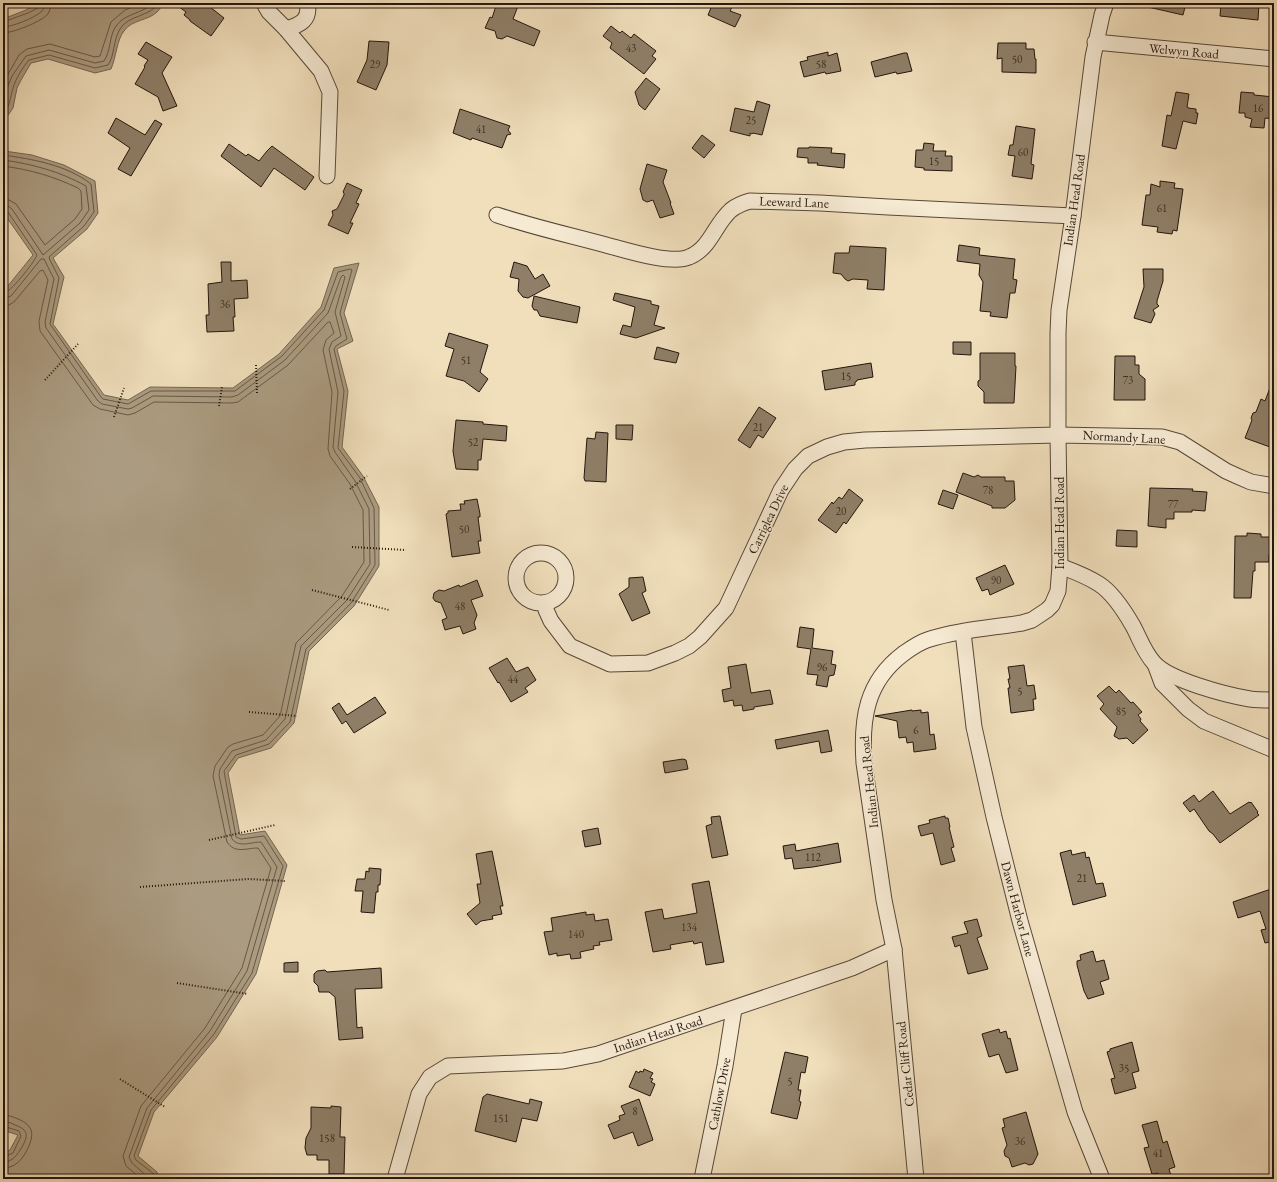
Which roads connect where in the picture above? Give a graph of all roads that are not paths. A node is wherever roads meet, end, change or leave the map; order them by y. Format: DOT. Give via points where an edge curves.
graph roads {
  1 [pos="264,3"];
  2 [pos="308,3"];
  3 [pos="1106,3"];
  4 [pos="286,29"];
  5 [pos="1095,42"];
  6 [pos="1274,59"];
  7 [pos="327,176"];
  8 [pos="497,215"];
  9 [pos="1073,216"];
  10 [pos="1058,435"];
  11 [pos="1274,486"];
  12 [pos="1060,566"];
  13 [pos="546,603"];
  14 [pos="964,632"];
  15 [pos="1154,664"];
  16 [pos="1274,700"];
  17 [pos="1274,750"];
  18 [pos="894,950"];
  19 [pos="734,1009"];
  20 [pos="395,1179"];
  21 [pos="702,1179"];
  22 [pos="916,1179"];
  23 [pos="1102,1179"];
  1 -- 4 [label="street"];
  2 -- 4 [label="street" via="306,19 299,25"];
  3 -- 5 [label="street, Indian Head Road"];
  4 -- 7 [label="street" via="321,71 330,92"];
  5 -- 6 [label="street, Welwyn Road"];
  5 -- 9 [label="street, Indian Head Road"];
  8 -- 9 [label="street, Leeward Lane" via="648,256 670,259 688,258 699,251 708,243 731,210 750,201"];
  9 -- 10 [label="street, Indian Head Road" via="1059,310"];
  10 -- 11 [label="street, Normandy Lane" via="1162,437 1180,442 1237,476 1251,482"];
  10 -- 12 [label="street, Indian Head Road"];
  10 -- 13 [label="street, Carriglea Drive" via="865,440 844,442 808,456 795,469 781,490 726,608 689,646 648,663 610,664 570,646 551,621"];
  12 -- 14 [label="street, Indian Head Road" via="1058,591 1052,605 1041,615 1022,623"];
  12 -- 15 [label="street" via="1100,584 1109,593 1133,627 1143,649"];
  14 -- 18 [label="street, Indian Head Road" via="925,641 909,650 884,672 868,702 864,724 864,763"];
  14 -- 23 [label="street, Dawn Harbor Lane" via="974,727 1020,921 1075,1112"];
  15 -- 16 [label="street" via="1168,674 1200,686 1250,699"];
  15 -- 17 [label="street" via="1162,683 1204,721"];
  18 -- 19 [label="street, Indian Head Road" via="852,968"];
  18 -- 22 [label="street, Cedar Cliff Road"];
  19 -- 20 [label="street, Indian Head Road" via="598,1054 563,1061 448,1066 430,1077 419,1094"];
  19 -- 21 [label="street, Cathlow Drive"];
}
